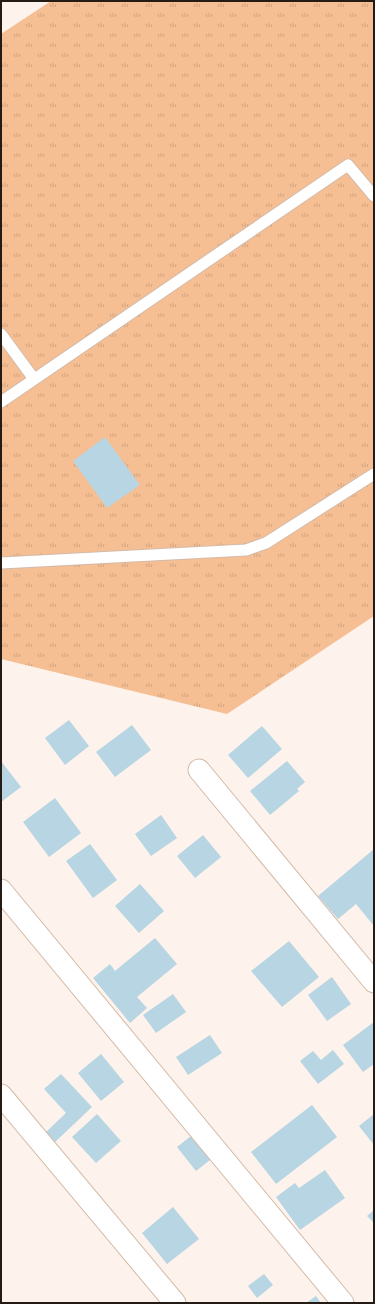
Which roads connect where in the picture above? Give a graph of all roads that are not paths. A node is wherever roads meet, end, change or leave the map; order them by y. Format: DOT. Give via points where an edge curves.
graph roads {
  1 [pos="374,196"];
  2 [pos="1,334"];
  3 [pos="34,379"];
  4 [pos="1,402"];
  5 [pos="374,474"];
  6 [pos="1,563"];
  7 [pos="199,770"];
  8 [pos="1,890"];
  9 [pos="374,982"];
  10 [pos="1,1095"];
  11 [pos="175,1303"];
  12 [pos="343,1303"];
  1 -- 3 [label="lane" via="348,165"];
  2 -- 3 [label="lane"];
  3 -- 4 [label="lane"];
  5 -- 6 [label="lane" via="266,543 246,550"];
  7 -- 9 [label="street"];
  8 -- 12 [label="street"];
  10 -- 11 [label="street"];
}
